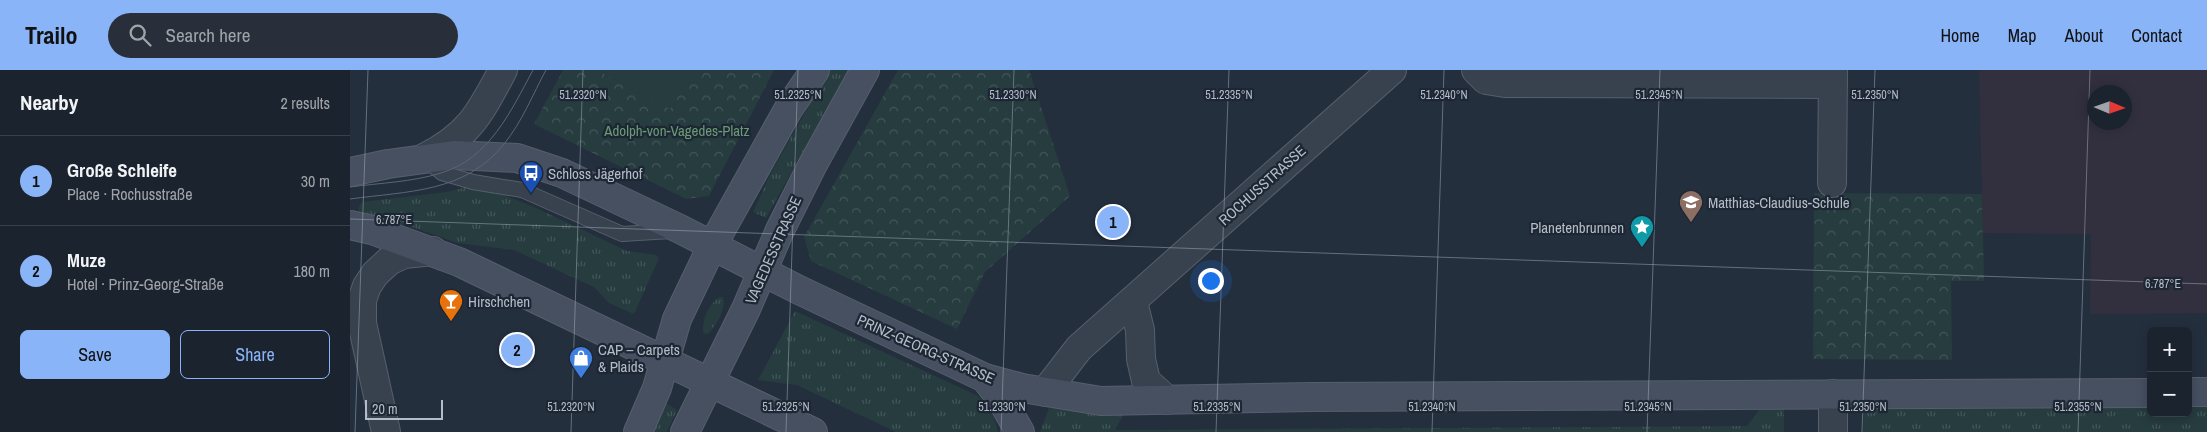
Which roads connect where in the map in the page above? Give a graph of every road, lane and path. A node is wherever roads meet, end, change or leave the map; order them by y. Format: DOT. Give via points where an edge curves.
graph roads {
  1 [pos="504,70"];
  2 [pos="815,70"];
  3 [pos="865,70"];
  4 [pos="1392,70"];
  5 [pos="1476,70"];
  6 [pos="1833,77"];
  7 [pos="424,158"];
  8 [pos="350,172"];
  9 [pos="1832,184"];
  10 [pos="350,225"];
  11 [pos="712,246"];
  12 [pos="434,251"];
  13 [pos="762,270"];
  14 [pos="1133,302"];
  15 [pos="665,361"];
  16 [pos="984,378"];
  17 [pos="711,382"];
  18 [pos="1045,392"];
  19 [pos="2147,392"];
  20 [pos="2192,392"];
  21 [pos="2207,392"];
  22 [pos="1833,394"];
  23 [pos="1167,400"];
  24 [pos="386,432"];
  25 [pos="638,432"];
  26 [pos="684,432"];
  27 [pos="813,432"];
  28 [pos="1020,432"];
  29 [pos="1026,432"];
  30 [pos="1833,432"];
  1 -- 7 [label="street" via="476,120 446,148"];
  2 -- 11 [label="main road" via="789,108"];
  3 -- 13 [label="main road, VAGEDESSTRASSE" via="812,166"];
  4 -- 14 [label="street, ROCHUSSTRASSE"];
  5 -- 6 [label="street" via="1486,80 1505,83"];
  6 -- 9 [label="street"];
  7 -- 8 [label="main road, PRINZ-GEORG-STRASSE"];
  7 -- 11 [label="main road, PRINZ-GEORG-STRASSE" via="464,155 517,158 562,173"];
  10 -- 12 [label="main road"];
  11 -- 13 [label="main road, PRINZ-GEORG-STRASSE"];
  11 -- 15 [label="main road" via="677,319"];
  12 -- 15 [label="main road"];
  12 -- 24 [label="street" via="404,254 389,261 374,274 362,300 362,323"];
  13 -- 16 [label="main road, PRINZ-GEORG-STRASSE"];
  13 -- 17 [label="main road, VAGEDESSTRASSE"];
  14 -- 18 [label="street, ROCHUSSTRASSE" via="1080,348"];
  14 -- 23 [label="street" via="1146,381"];
  15 -- 17 [label="main road"];
  15 -- 25 [label="main road"];
  16 -- 18 [label="main road, PRINZ-GEORG-STRASSE"];
  16 -- 28 [label="main road"];
  17 -- 26 [label="main road, VAGEDESSTRASSE"];
  17 -- 27 [label="main road"];
  18 -- 23 [label="main road, PRINZ-GEORG-STRASSE" via="1101,401"];
  18 -- 29 [label="main road, ROCHUSSTRASSE"];
  19 -- 22 [label="main road, PRINZ-GEORG-STRASSE"];
  20 -- 21 [label="main road"];
  22 -- 23 [label="main road, PRINZ-GEORG-STRASSE"];
  22 -- 30 [label="street"];
}
